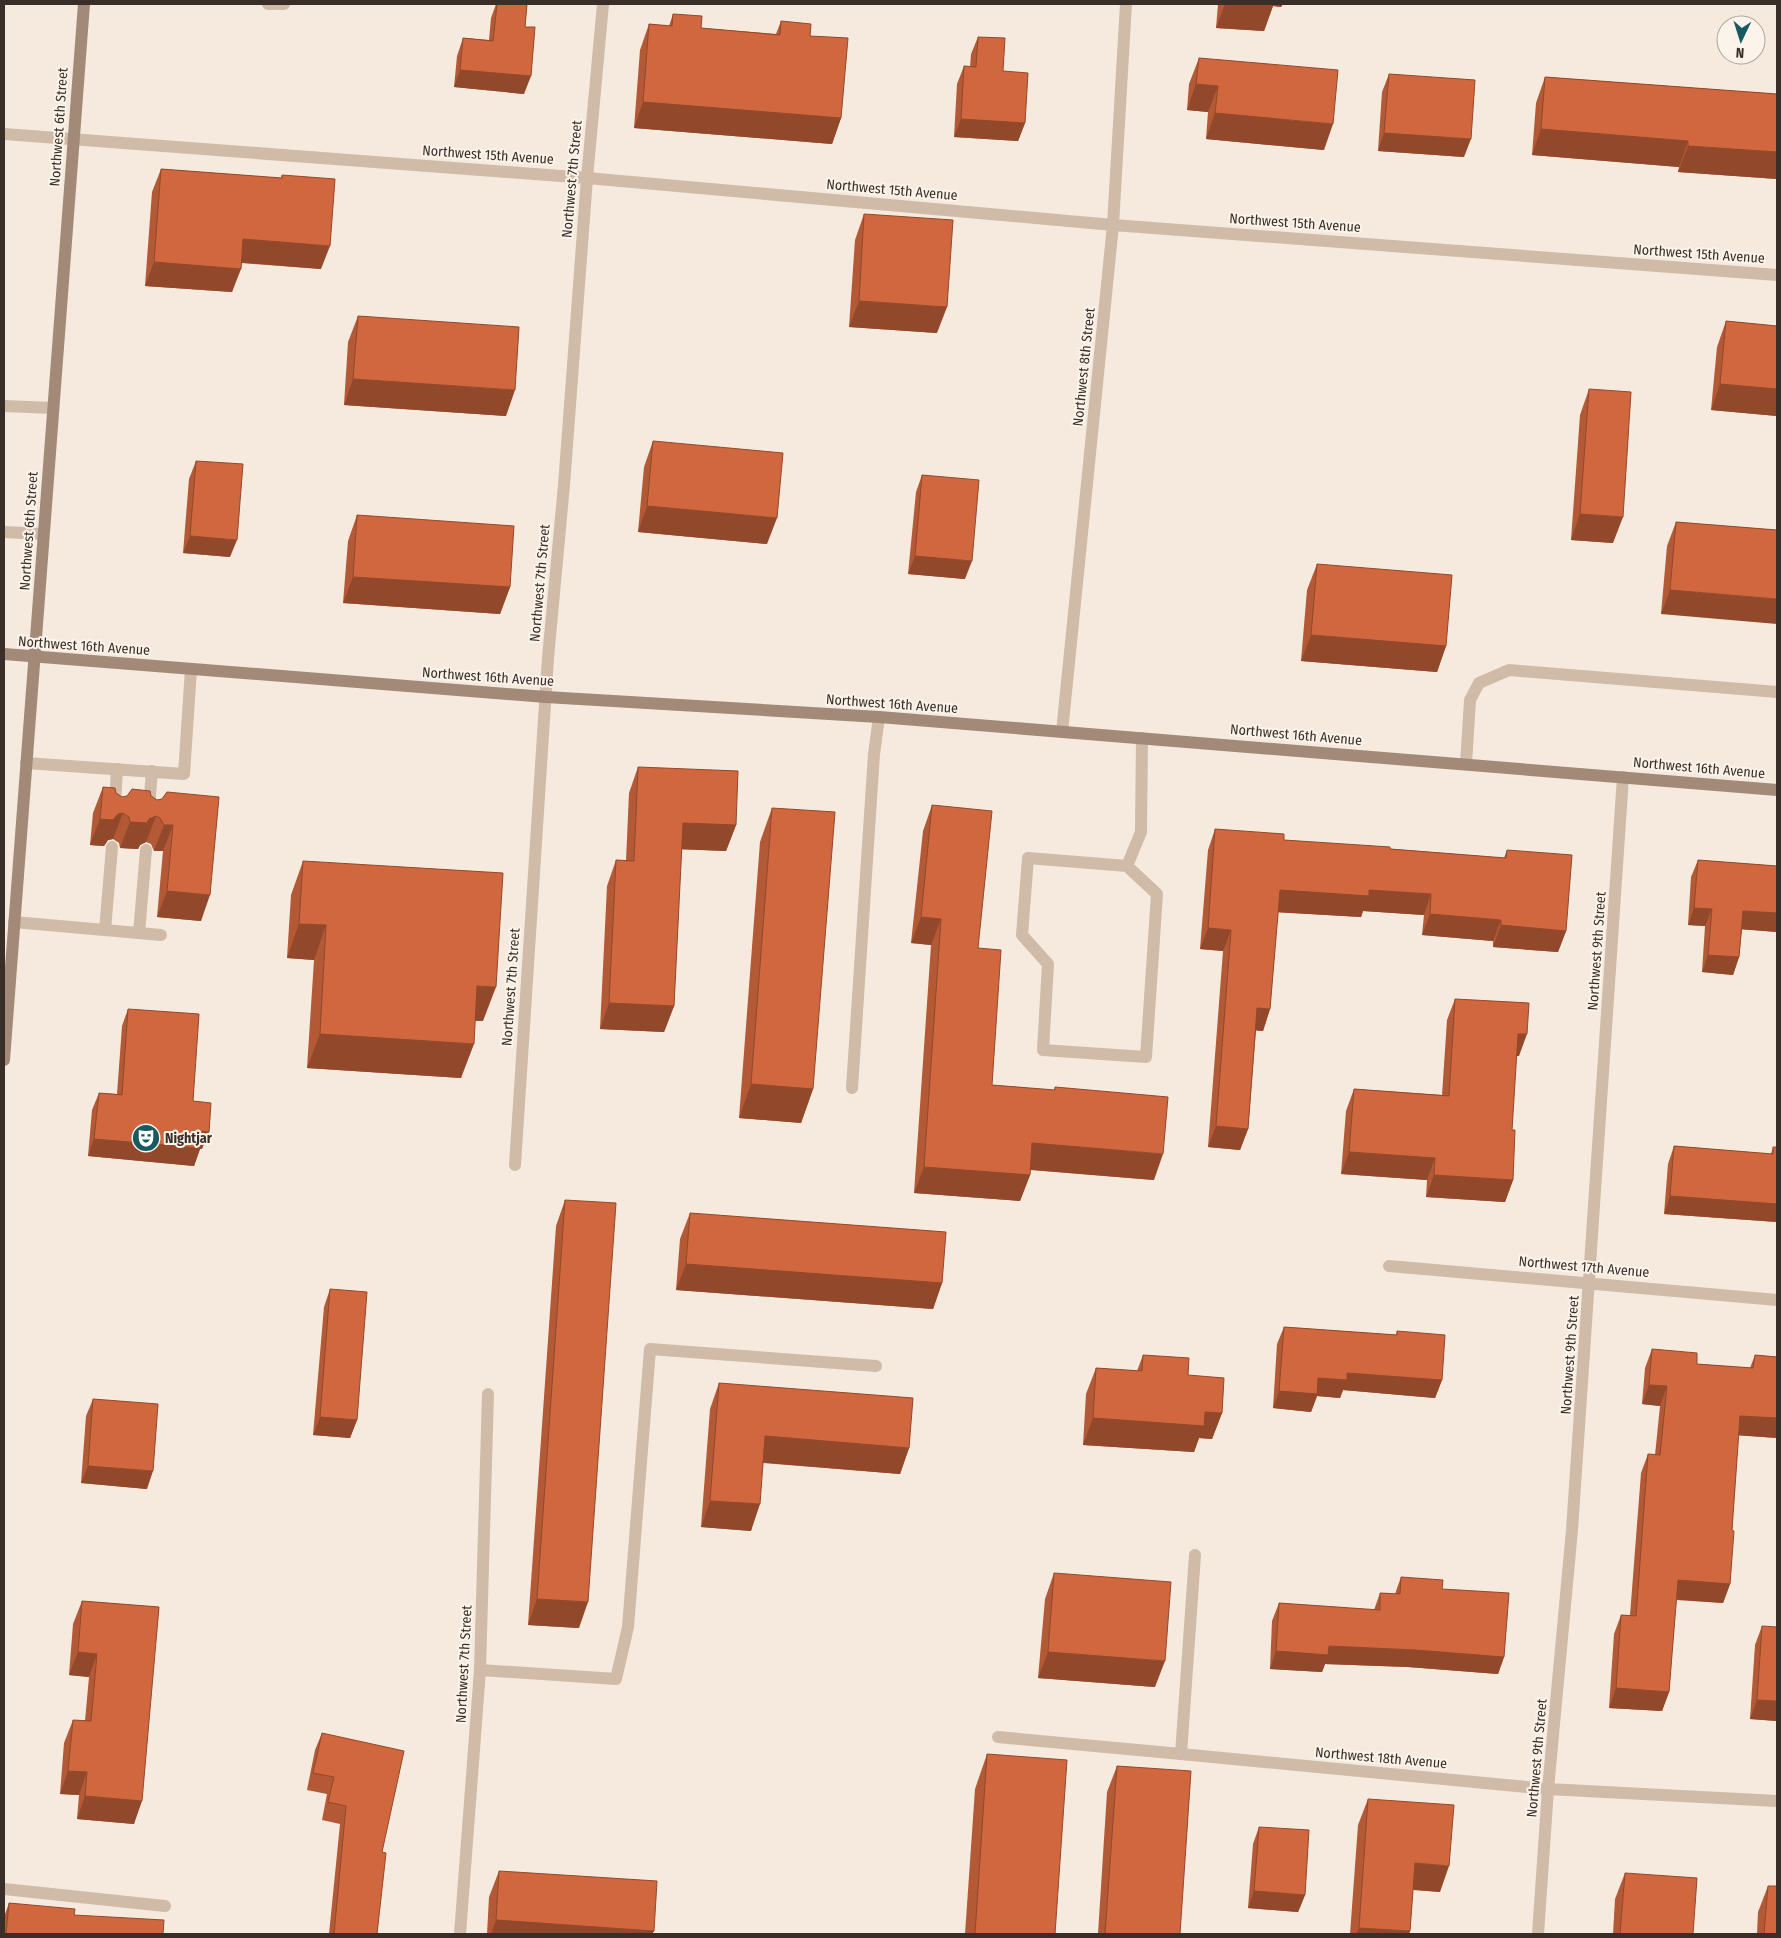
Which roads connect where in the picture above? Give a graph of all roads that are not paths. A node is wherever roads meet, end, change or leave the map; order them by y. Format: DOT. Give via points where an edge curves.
graph roads {
  1 [pos="84,4"];
  2 [pos="268,4"];
  3 [pos="283,4"];
  4 [pos="603,4"];
  5 [pos="1126,4"];
  6 [pos="4,134"];
  7 [pos="73,140"];
  8 [pos="587,178"];
  9 [pos="1113,225"];
  10 [pos="1777,275"];
  11 [pos="4,406"];
  12 [pos="53,408"];
  13 [pos="4,532"];
  14 [pos="43,534"];
  15 [pos="4,654"];
  16 [pos="34,657"];
  17 [pos="191,669"];
  18 [pos="1777,692"];
  19 [pos="546,697"];
  20 [pos="878,717"];
  21 [pos="1062,732"];
  22 [pos="1142,738"];
  23 [pos="26,763"];
  24 [pos="1466,764"];
  25 [pos="117,769"];
  26 [pos="152,771"];
  27 [pos="1623,777"];
  28 [pos="1777,790"];
  29 [pos="114,815"];
  30 [pos="148,818"];
  31 [pos="112,847"];
  32 [pos="146,850"];
  33 [pos="1127,866"];
  34 [pos="14,922"];
  35 [pos="105,930"];
  36 [pos="140,933"];
  37 [pos="161,935"];
  38 [pos="4,1060"];
  39 [pos="852,1088"];
  40 [pos="515,1165"];
  41 [pos="1389,1266"];
  42 [pos="1590,1282"];
  43 [pos="1777,1300"];
  44 [pos="876,1366"];
  45 [pos="488,1394"];
  46 [pos="1195,1555"];
  47 [pos="480,1670"];
  48 [pos="998,1737"];
  49 [pos="1181,1754"];
  50 [pos="1548,1789"];
  51 [pos="1777,1800"];
  52 [pos="4,1889"];
  53 [pos="165,1906"];
  54 [pos="460,1934"];
  55 [pos="1538,1934"];
  1 -- 7 [label="street, Northwest 6th Street"];
  2 -- 3 [label="street"];
  4 -- 8 [label="street, Northwest 7th Street"];
  5 -- 9 [label="street, Northwest 8th Street"];
  6 -- 7 [label="street, Northwest 15th Avenue"];
  7 -- 8 [label="street, Northwest 15th Avenue"];
  7 -- 12 [label="street, Northwest 6th Street"];
  8 -- 9 [label="street, Northwest 15th Avenue"];
  8 -- 19 [label="street, Northwest 7th Street"];
  9 -- 10 [label="street, Northwest 15th Avenue"];
  9 -- 21 [label="street, Northwest 8th Street"];
  11 -- 12 [label="street"];
  12 -- 14 [label="street, Northwest 6th Street"];
  13 -- 14 [label="street"];
  14 -- 16 [label="street, Northwest 6th Street"];
  15 -- 16 [label="street, Northwest 16th Avenue"];
  16 -- 17 [label="street, Northwest 16th Avenue"];
  16 -- 23 [label="street, Northwest 6th Street"];
  17 -- 19 [label="street, Northwest 16th Avenue"];
  17 -- 26 [label="street" via="184,774"];
  18 -- 24 [label="street" via="1509,670 1479,683 1470,700"];
  19 -- 20 [label="street, Northwest 16th Avenue"];
  19 -- 40 [label="street, Northwest 7th Street"];
  20 -- 21 [label="street, Northwest 16th Avenue"];
  20 -- 39 [label="street"];
  21 -- 22 [label="street, Northwest 16th Avenue"];
  22 -- 24 [label="street, Northwest 16th Avenue"];
  22 -- 33 [label="street" via="1141,832"];
  23 -- 25 [label="street"];
  23 -- 34 [label="street, Northwest 6th Street"];
  24 -- 27 [label="street, Northwest 16th Avenue"];
  25 -- 26 [label="street"];
  25 -- 29 [label="street"];
  26 -- 30 [label="street"];
  27 -- 28 [label="street, Northwest 16th Avenue"];
  27 -- 42 [label="street, Northwest 9th Street"];
  31 -- 35 [label="street"];
  32 -- 36 [label="street"];
  33 -- 33 [label="street" via="1028,858 1022,935 1048,964 1042,1050 1146,1057 1157,894"];
  34 -- 35 [label="street"];
  34 -- 38 [label="street, Northwest 6th Street"];
  35 -- 36 [label="street"];
  36 -- 37 [label="street"];
  41 -- 42 [label="street, Northwest 17th Avenue"];
  42 -- 43 [label="street, Northwest 17th Avenue"];
  42 -- 50 [label="street, Northwest 9th Street" via="1572,1530"];
  44 -- 47 [label="street" via="650,1349 628,1627 616,1679"];
  45 -- 47 [label="street, Northwest 7th Street"];
  46 -- 49 [label="street"];
  47 -- 54 [label="street, Northwest 7th Street"];
  48 -- 49 [label="street, Northwest 18th Avenue"];
  49 -- 50 [label="street, Northwest 18th Avenue"];
  50 -- 51 [label="street, Northwest 18th Avenue"];
  50 -- 55 [label="street, Northwest 9th Street"];
  52 -- 53 [label="street"];
}
